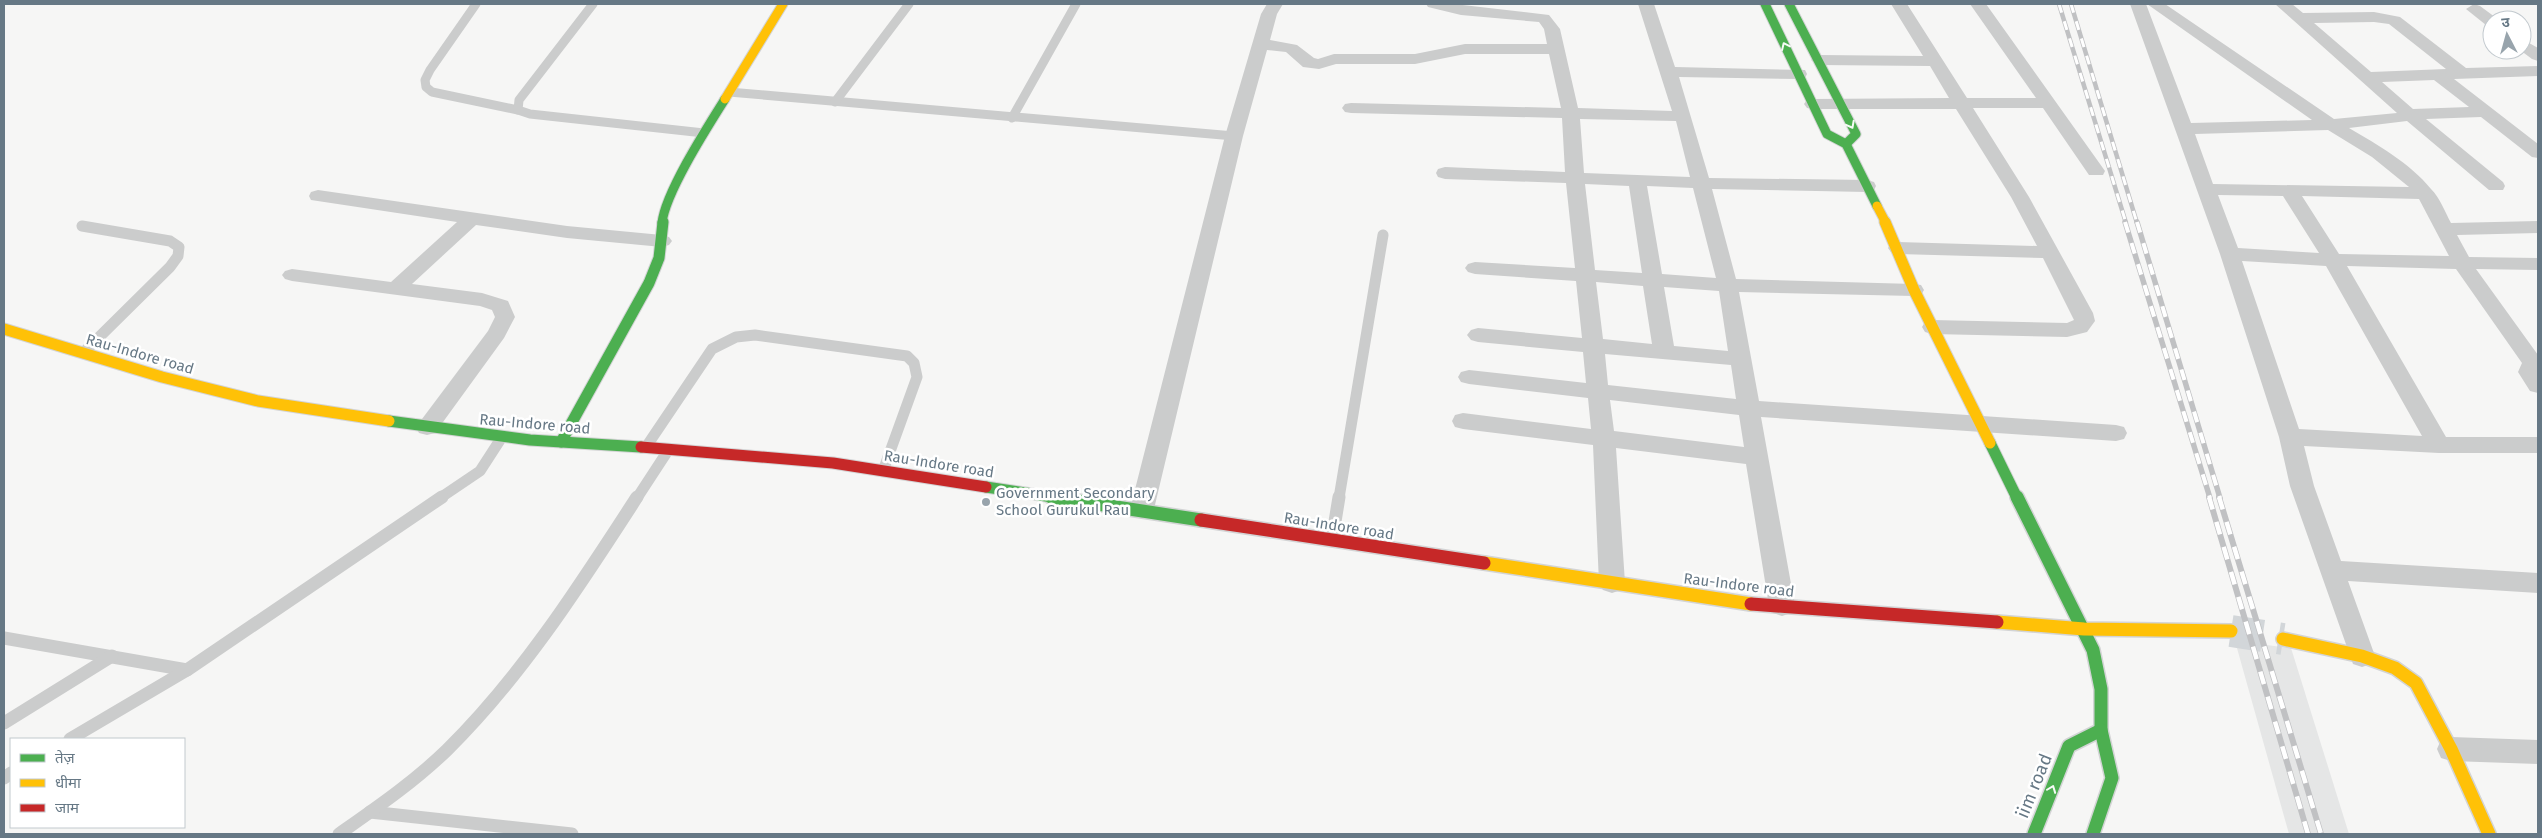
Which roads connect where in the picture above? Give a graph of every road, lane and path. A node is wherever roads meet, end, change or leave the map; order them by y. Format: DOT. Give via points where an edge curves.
graph roads {
  1 [pos="476,4"];
  2 [pos="593,4"];
  3 [pos="783,4"];
  4 [pos="909,4"];
  5 [pos="1076,4"];
  6 [pos="1275,4"];
  7 [pos="1434,4"];
  8 [pos="1646,4"];
  9 [pos="1765,4"];
  10 [pos="1789,4"];
  11 [pos="1899,4"];
  12 [pos="1978,4"];
  13 [pos="2138,4"];
  14 [pos="2155,4"];
  15 [pos="2283,4"];
  16 [pos="2474,9"];
  17 [pos="2482,15"];
  18 [pos="2300,18"];
  19 [pos="1260,44"];
  20 [pos="1556,50"];
  21 [pos="1819,60"];
  22 [pos="1934,61"];
  23 [pos="2538,71"];
  24 [pos="1669,72"];
  25 [pos="1799,74"];
  26 [pos="2463,74"];
  27 [pos="2438,75"];
  28 [pos="2368,77"];
  29 [pos="729,92"];
  30 [pos="835,102"];
  31 [pos="1960,103"];
  32 [pos="2048,103"];
  33 [pos="1813,104"];
  34 [pos="1840,104"];
  35 [pos="1351,108"];
  36 [pos="518,110"];
  37 [pos="2486,112"];
  38 [pos="2409,114"];
  39 [pos="1571,115"];
  40 [pos="1683,116"];
  41 [pos="1012,118"];
  42 [pos="2331,125"];
  43 [pos="2183,129"];
  44 [pos="704,133"];
  45 [pos="1234,136"];
  46 [pos="1846,144"];
  47 [pos="2538,153"];
  48 [pos="2096,171"];
  49 [pos="1445,173"];
  50 [pos="1575,178"];
  51 [pos="1637,180"];
  52 [pos="1703,183"];
  53 [pos="1867,186"];
  54 [pos="2496,186"];
  55 [pos="2206,189"];
  56 [pos="2288,189"];
  57 [pos="2425,193"];
  58 [pos="318,196"];
  59 [pos="472,218"];
  60 [pos="82,226"];
  61 [pos="2538,227"];
  62 [pos="2445,229"];
  63 [pos="1383,235"];
  64 [pos="662,240"];
  65 [pos="1898,248"];
  66 [pos="2050,252"];
  67 [pos="2230,254"];
  68 [pos="2333,260"];
  69 [pos="2463,262"];
  70 [pos="2538,264"];
  71 [pos="1474,268"];
  72 [pos="292,276"];
  73 [pos="1586,277"];
  74 [pos="1655,281"];
  75 [pos="1728,285"];
  76 [pos="395,289"];
  77 [pos="1914,290"];
  78 [pos="1932,327"];
  79 [pos="4,329"];
  80 [pos="1478,336"];
  81 [pos="1593,345"];
  82 [pos="1664,352"];
  83 [pos="83,353"];
  84 [pos="1740,359"];
  85 [pos="2535,362"];
  86 [pos="1469,377"];
  87 [pos="2538,386"];
  88 [pos="1597,392"];
  89 [pos="1749,408"];
  90 [pos="1463,421"];
  91 [pos="1980,424"];
  92 [pos="427,427"];
  93 [pos="2116,433"];
  94 [pos="502,437"];
  95 [pos="1602,437"];
  96 [pos="2290,437"];
  97 [pos="560,442"];
  98 [pos="2439,445"];
  99 [pos="2538,445"];
  100 [pos="646,447"];
  101 [pos="670,449"];
  102 [pos="1757,457"];
  103 [pos="883,471"];
  104 [pos="1142,510"];
  105 [pos="1332,540"];
  106 [pos="2332,570"];
  107 [pos="1612,583"];
  108 [pos="2538,583"];
  109 [pos="1782,606"];
  110 [pos="2084,630"];
  111 [pos="2231,631"];
  112 [pos="4,638"];
  113 [pos="2283,639"];
  114 [pos="112,656"];
  115 [pos="2362,656"];
  116 [pos="187,670"];
  117 [pos="4,723"];
  118 [pos="2101,730"];
  119 [pos="72,738"];
  120 [pos="2451,749"];
  121 [pos="2538,752"];
  122 [pos="370,812"];
  123 [pos="339,834"];
  124 [pos="572,834"];
  125 [pos="2034,834"];
  126 [pos="2093,834"];
  127 [pos="2489,834"];
  1 -- 36 [label="lane" via="430,70 425,80 426,87 432,92"];
  2 -- 36 [label="lane" via="520,100"];
  3 -- 29 [label="street"];
  4 -- 30 [label="lane"];
  5 -- 41 [label="lane"];
  6 -- 19 [label="street"];
  7 -- 20 [label="street" via="1460,10 1543,18 1552,30"];
  8 -- 24 [label="street"];
  25 -- 9 [label="street, one-way"];
  10 -- 21 [label="street"];
  11 -- 22 [label="street"];
  12 -- 32 [label="street"];
  13 -- 43 [label="street"];
  14 -- 42 [label="street"];
  15 -- 18 [label="street"];
  16 -- 17 [label="street"];
  18 -- 26 [label="street" via="2374,17 2394,20"];
  18 -- 28 [label="street"];
  19 -- 20 [label="street" via="1290,48 1309,63 1319,64 1340,59 1415,59 1482,48"];
  19 -- 45 [label="street"];
  20 -- 39 [label="street"];
  21 -- 22 [label="street"];
  21 -- 34 [label="street"];
  22 -- 31 [label="street"];
  23 -- 26 [label="street"];
  24 -- 25 [label="street"];
  24 -- 40 [label="street"];
  25 -- 33 [label="street"];
  26 -- 27 [label="street"];
  27 -- 28 [label="street"];
  27 -- 37 [label="street"];
  28 -- 38 [label="street"];
  29 -- 30 [label="lane"];
  29 -- 44 [label="street"];
  30 -- 41 [label="lane"];
  31 -- 32 [label="street"];
  31 -- 34 [label="street"];
  31 -- 66 [label="street" via="2020,197"];
  32 -- 48 [label="street"];
  33 -- 34 [label="street"];
  33 -- 46 [label="street" via="1827,134"];
  34 -- 46 [label="street, one-way" via="1856,134"];
  35 -- 39 [label="street"];
  36 -- 44 [label="lane"];
  37 -- 38 [label="street"];
  37 -- 47 [label="street"];
  38 -- 42 [label="street" via="2404,118"];
  38 -- 54 [label="street"];
  39 -- 40 [label="street"];
  39 -- 50 [label="street"];
  40 -- 52 [label="street"];
  41 -- 45 [label="lane"];
  42 -- 43 [label="street"];
  42 -- 57 [label="street" via="2378,153"];
  43 -- 55 [label="street"];
  44 -- 64 [label="street" via="670,199 663,218"];
  45 -- 104 [label="street"];
  46 -- 53 [label="street"];
  49 -- 50 [label="street"];
  50 -- 51 [label="street"];
  50 -- 73 [label="street"];
  51 -- 52 [label="street"];
  51 -- 74 [label="street"];
  52 -- 53 [label="street"];
  52 -- 75 [label="street"];
  53 -- 65 [label="street"];
  55 -- 56 [label="street"];
  55 -- 67 [label="street"];
  56 -- 57 [label="street"];
  56 -- 68 [label="street"];
  57 -- 62 [label="street"];
  58 -- 59 [label="street"];
  59 -- 64 [label="street" via="567,232"];
  59 -- 76 [label="street"];
  60 -- 83 [label="lane" via="170,241 179,247 178,256 170,267"];
  61 -- 62 [label="street"];
  62 -- 69 [label="street"];
  63 -- 105 [label="lane"];
  64 -- 97 [label="street" via="649,283"];
  65 -- 66 [label="street"];
  65 -- 77 [label="street"];
  66 -- 78 [label="street" via="2083,313 2085,321 2080,327 2067,330"];
  67 -- 68 [label="street"];
  67 -- 96 [label="street"];
  68 -- 69 [label="street"];
  68 -- 98 [label="street"];
  69 -- 70 [label="street"];
  69 -- 85 [label="street"];
  71 -- 73 [label="street"];
  72 -- 76 [label="street"];
  73 -- 74 [label="street"];
  73 -- 81 [label="street"];
  74 -- 75 [label="street"];
  74 -- 82 [label="street"];
  75 -- 77 [label="street"];
  75 -- 84 [label="street"];
  76 -- 92 [label="street" via="482,300 501,306 505,317 497,333"];
  77 -- 78 [label="street"];
  78 -- 91 [label="street"];
  79 -- 83 [label="street, Rau-Indore road"];
  80 -- 81 [label="street"];
  81 -- 82 [label="street"];
  81 -- 88 [label="street"];
  82 -- 84 [label="street"];
  83 -- 92 [label="street, Rau-Indore road" via="258,401"];
  84 -- 89 [label="street"];
  85 -- 87 [label="street" via="2529,372"];
  86 -- 88 [label="street"];
  88 -- 89 [label="street"];
  88 -- 95 [label="street"];
  89 -- 91 [label="street"];
  89 -- 102 [label="street"];
  90 -- 95 [label="street"];
  91 -- 93 [label="street"];
  91 -- 110 [label="street"];
  92 -- 94 [label="street, Rau-Indore road"];
  94 -- 97 [label="street, Rau-Indore road"];
  94 -- 116 [label="lane" via="480,471"];
  95 -- 102 [label="street"];
  95 -- 107 [label="street"];
  96 -- 98 [label="street"];
  96 -- 106 [label="street" via="2302,486"];
  97 -- 100 [label="street, Rau-Indore road"];
  98 -- 99 [label="street"];
  100 -- 101 [label="street, Rau-Indore road"];
  100 -- 103 [label="lane" via="712,349 736,337 755,335 907,356 914,363 917,377"];
  101 -- 103 [label="street, Rau-Indore road" via="833,463"];
  101 -- 122 [label="lane" via="507,685 446,751"];
  102 -- 109 [label="street"];
  103 -- 104 [label="street, Rau-Indore road"];
  104 -- 105 [label="street, Rau-Indore road"];
  105 -- 107 [label="street, Rau-Indore road"];
  106 -- 108 [label="street"];
  106 -- 115 [label="street"];
  107 -- 109 [label="street, Rau-Indore road" via="1741,603"];
  109 -- 110 [label="street, Rau-Indore road"];
  110 -- 111 [label="street, Rau-Indore road"];
  110 -- 118 [label="street" via="2093,650 2101,689"];
  112 -- 114 [label="lane"];
  113 -- 115 [label="street"];
  114 -- 116 [label="lane"];
  114 -- 117 [label="lane"];
  115 -- 120 [label="street" via="2395,668 2416,683"];
  116 -- 119 [label="lane"];
  125 -- 118 [label="street, iim road, one-way" via="2069,746"];
  118 -- 126 [label="street" via="2112,778"];
  120 -- 121 [label="street"];
  120 -- 127 [label="street"];
  122 -- 123 [label="lane"];
  122 -- 124 [label="lane"];
}
